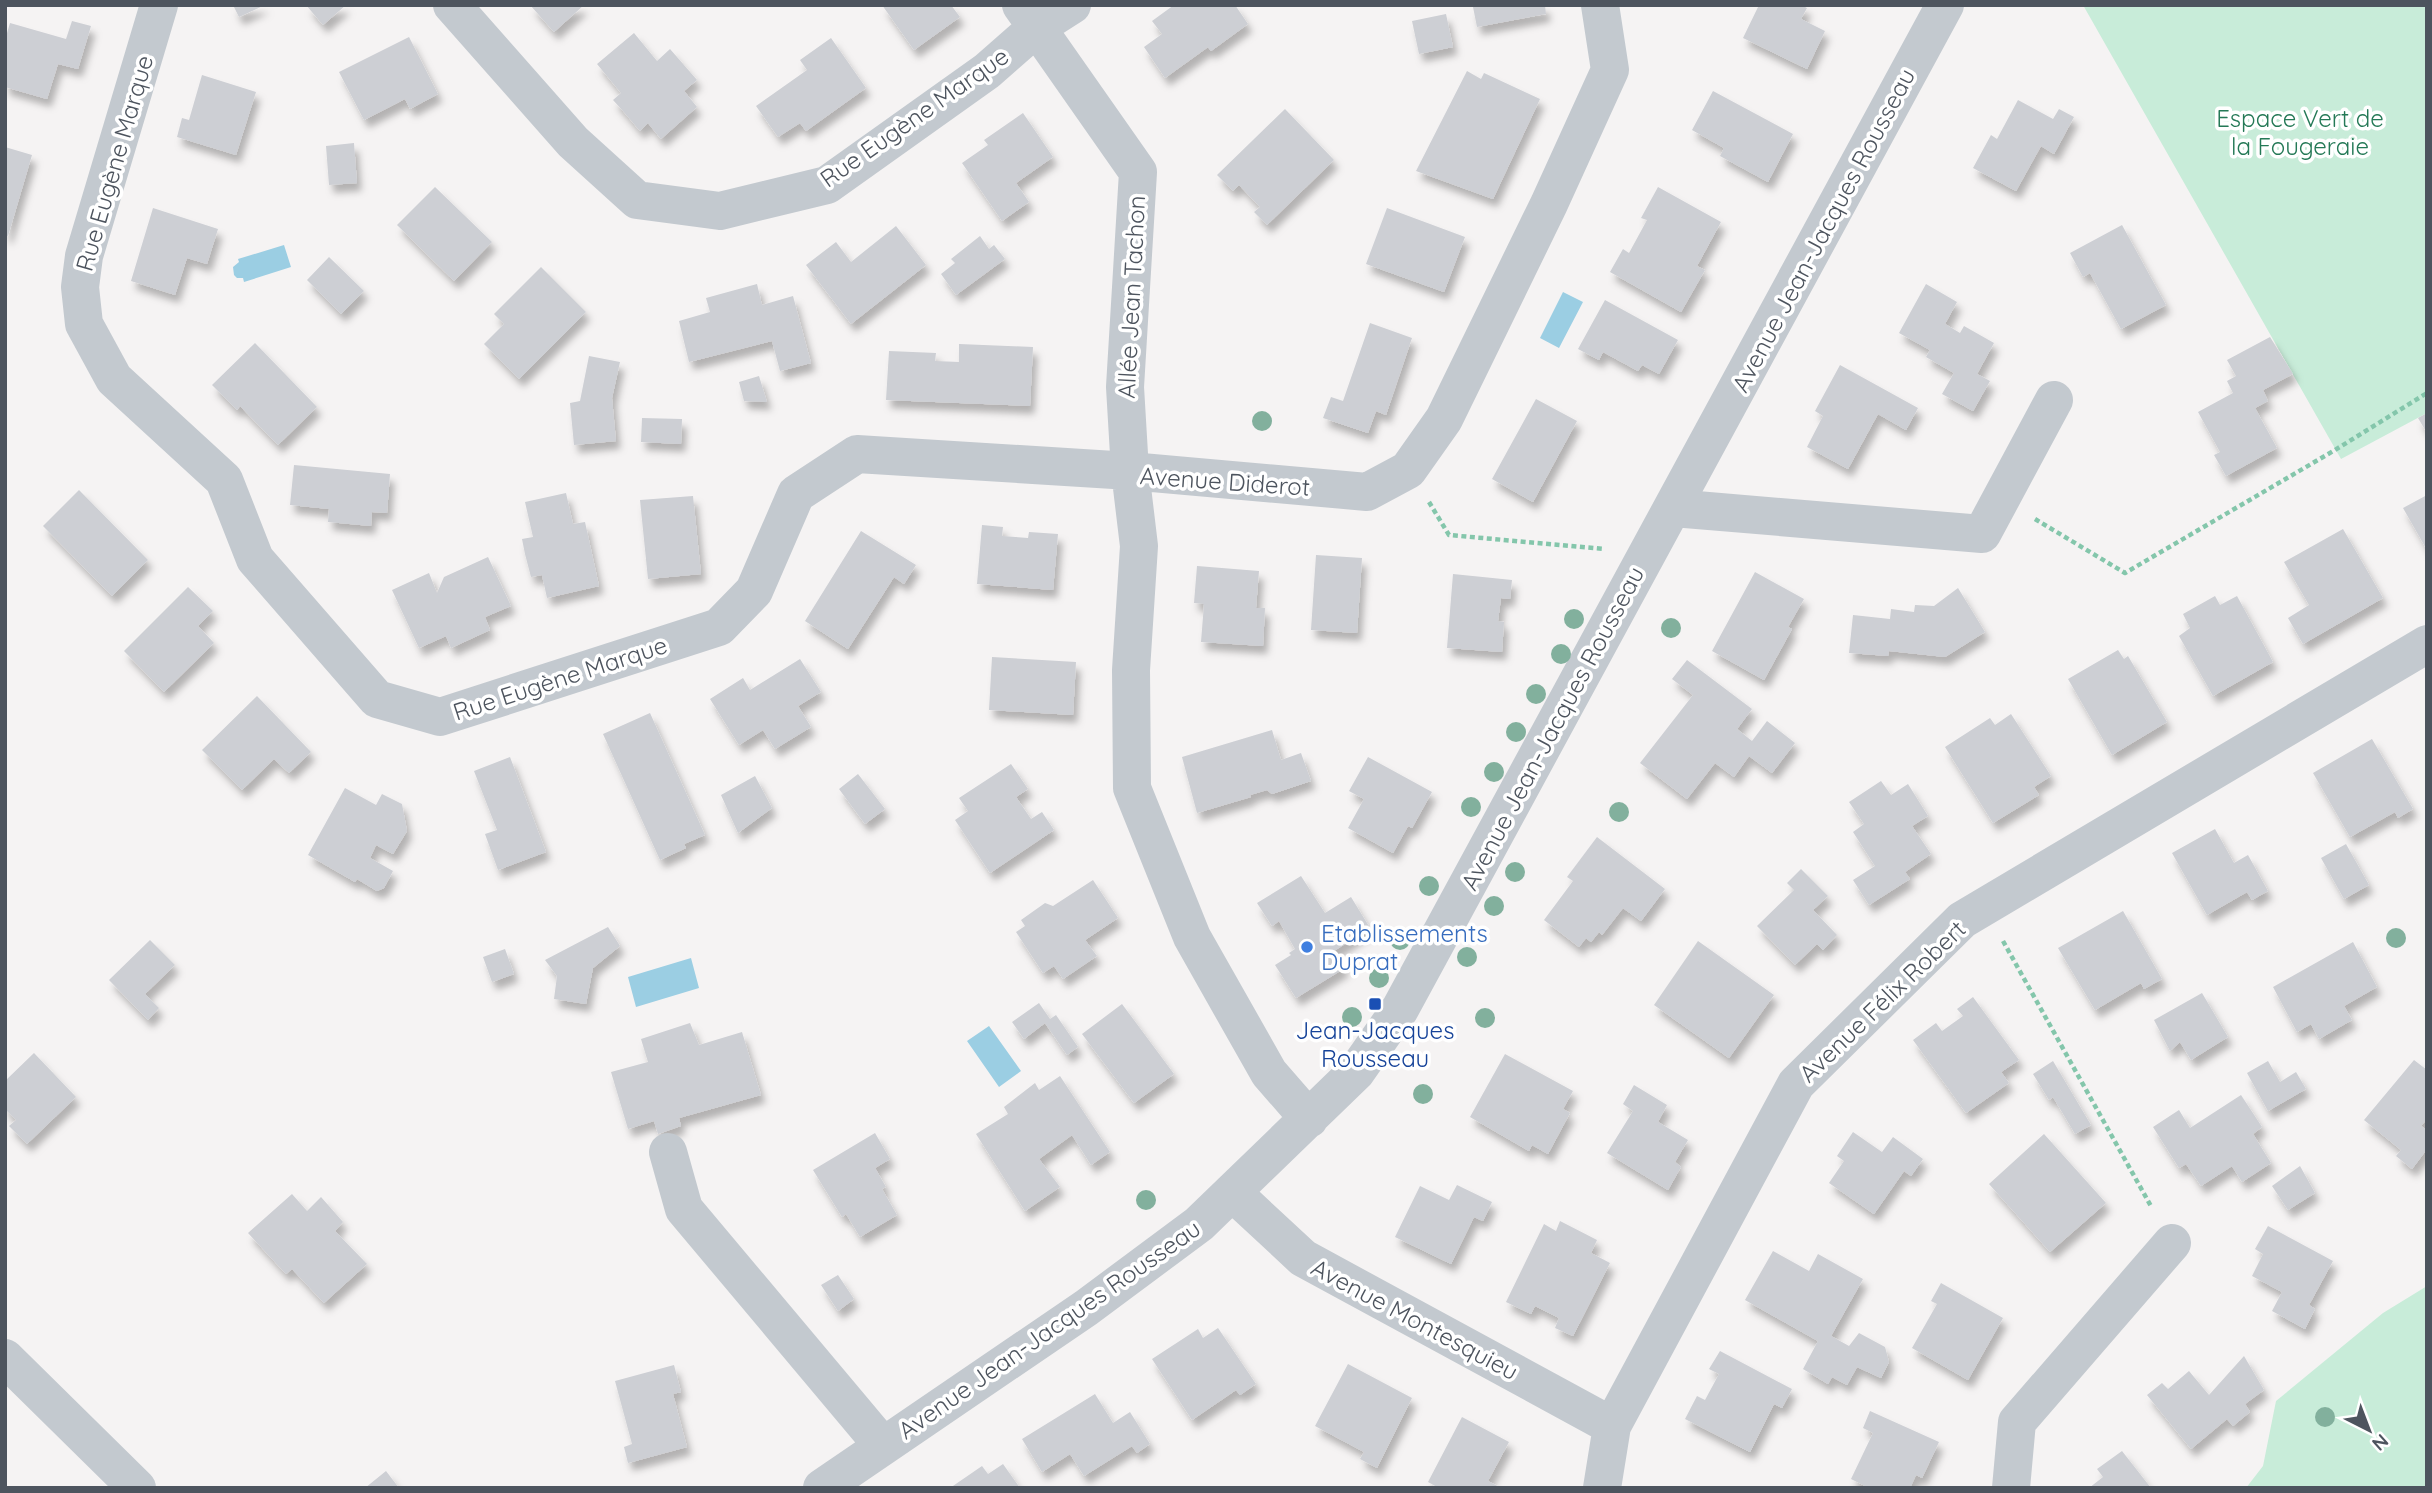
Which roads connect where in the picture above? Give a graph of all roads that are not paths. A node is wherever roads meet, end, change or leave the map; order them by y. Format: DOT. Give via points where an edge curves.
graph roads {
  1 [pos="159,5"];
  2 [pos="452,5"];
  3 [pos="1072,5"];
  4 [pos="1600,5"];
  5 [pos="1945,5"];
  6 [pos="1028,17"];
  7 [pos="2054,400"];
  8 [pos="1130,471"];
  9 [pos="1672,508"];
  10 [pos="2427,644"];
  11 [pos="1309,1119"];
  12 [pos="668,1152"];
  13 [pos="1232,1192"];
  14 [pos="2172,1243"];
  15 [pos="5,1358"];
  16 [pos="1612,1426"];
  17 [pos="883,1446"];
  18 [pos="137,1488"];
  19 [pos="822,1488"];
  20 [pos="1602,1488"];
  21 [pos="2011,1488"];
  1 -- 8 [label="street, Rue Eugène Marque" via="84,256 80,287 84,324 114,379 224,480 255,559 377,699 440,717 719,626 754,591 796,494 857,454"];
  2 -- 6 [label="street, Rue Eugène Marque" via="573,142 637,200 720,211 827,184 987,71"];
  3 -- 6 [label="street, Rue Eugène Marque"];
  4 -- 8 [label="street, Avenue Diderot" via="1610,70 1444,419 1408,470 1367,492"];
  5 -- 9 [label="street, Avenue Jean-Jacques Rousseau"];
  6 -- 8 [label="street, Allée Jean Tachon" via="1138,172 1125,387"];
  7 -- 9 [label="street" via="1982,534"];
  8 -- 11 [label="street, Avenue Diderot" via="1139,546 1131,670 1132,788 1192,937 1269,1073"];
  9 -- 11 [label="street, Avenue Jean-Jacques Rousseau" via="1400,1009 1356,1072"];
  10 -- 16 [label="street, Avenue Félix Robert" via="1962,920 1796,1084"];
  11 -- 13 [label="street, Avenue Jean-Jacques Rousseau"];
  12 -- 17 [label="street" via="684,1209"];
  13 -- 16 [label="street, Avenue Montesquieu" via="1303,1258"];
  13 -- 17 [label="street, Avenue Jean-Jacques Rousseau" via="1199,1224 1086,1308"];
  14 -- 21 [label="street" via="2017,1422"];
  15 -- 18 [label="street"];
  16 -- 20 [label="street, Avenue Félix Robert"];
  17 -- 19 [label="street, Avenue Jean-Jacques Rousseau"];
}
